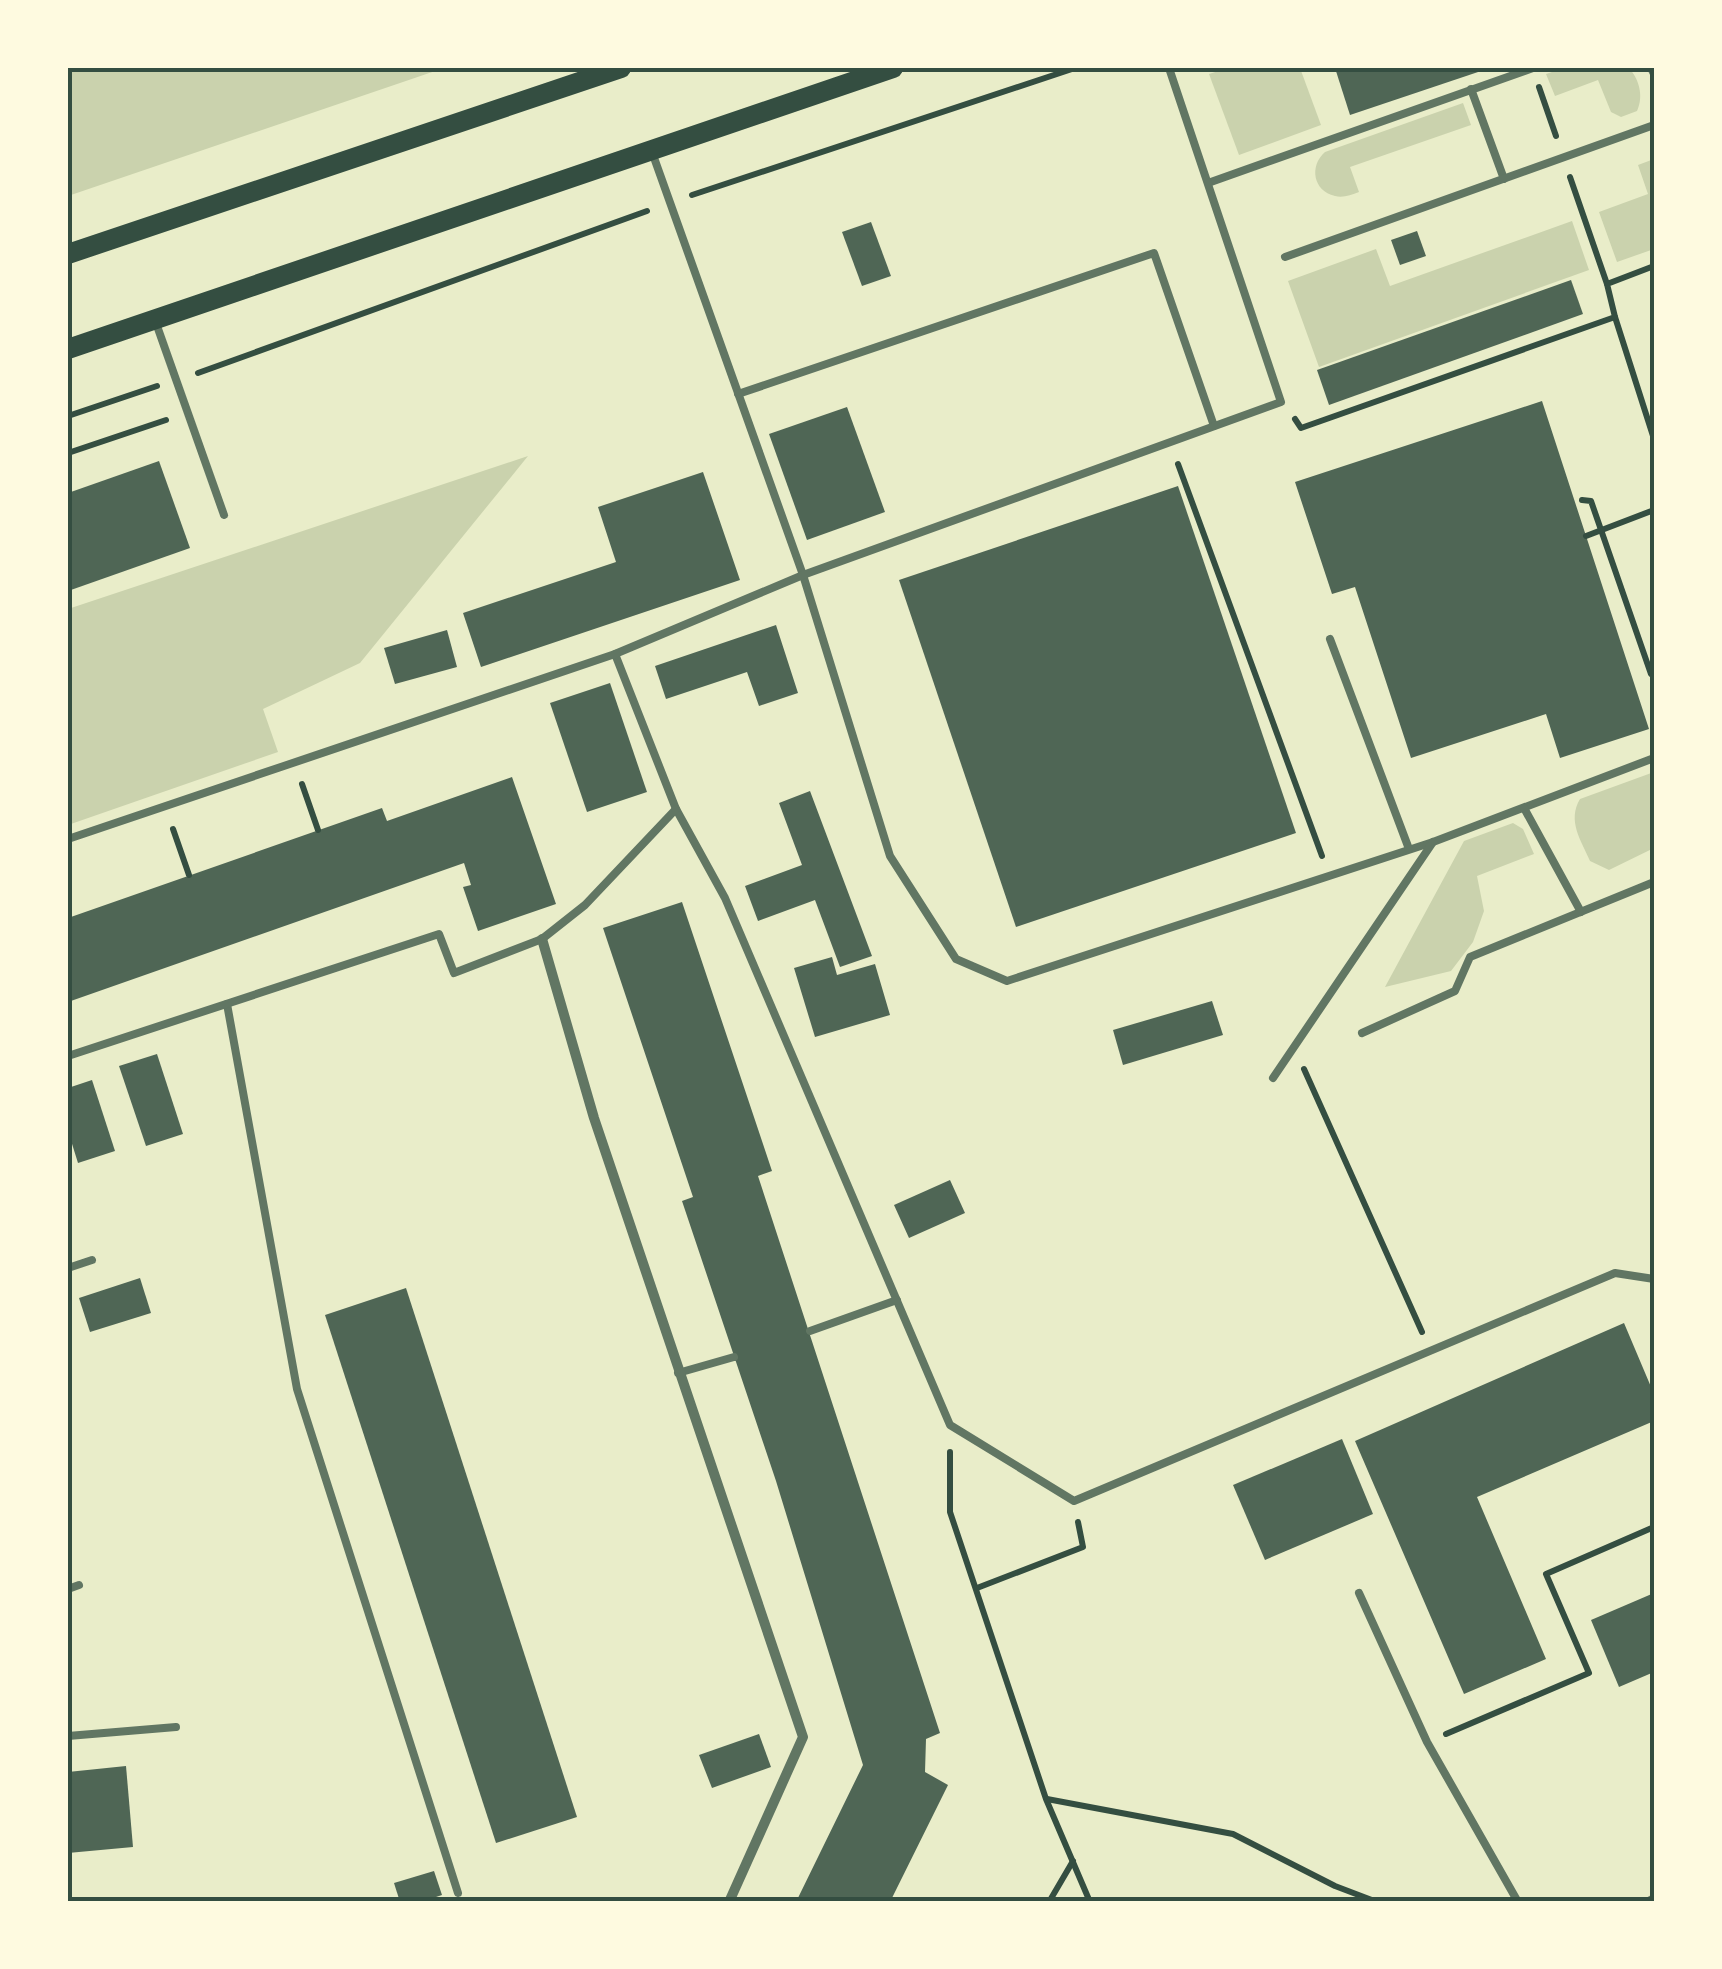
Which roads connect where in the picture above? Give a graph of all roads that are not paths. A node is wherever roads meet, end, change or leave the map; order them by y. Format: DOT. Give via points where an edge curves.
graph roads {
  1 [pos="621,68"];
  2 [pos="892,68"];
  3 [pos="1169,68"];
  4 [pos="1533,68"];
  5 [pos="1471,89"];
  6 [pos="1654,125"];
  7 [pos="651,149"];
  8 [pos="1504,179"];
  9 [pos="1208,183"];
  10 [pos="68,254"];
  11 [pos="1285,257"];
  12 [pos="154,319"];
  13 [pos="68,349"];
  14 [pos="738,394"];
  15 [pos="1214,426"];
  16 [pos="224,516"];
  17 [pos="803,575"];
  18 [pos="1330,639"];
  19 [pos="615,654"];
  20 [pos="1654,758"];
  21 [pos="1524,808"];
  22 [pos="676,809"];
  23 [pos="68,840"];
  24 [pos="1433,842"];
  25 [pos="1409,850"];
  26 [pos="1654,882"];
  27 [pos="1581,912"];
  28 [pos="542,938"];
  29 [pos="226,1004"];
  30 [pos="1362,1034"];
  31 [pos="68,1056"];
  32 [pos="1274,1078"];
  33 [pos="92,1260"];
  34 [pos="68,1268"];
  35 [pos="1654,1279"];
  36 [pos="898,1300"];
  37 [pos="810,1331"];
  38 [pos="734,1356"];
  39 [pos="678,1373"];
  40 [pos="79,1585"];
  41 [pos="68,1589"];
  42 [pos="1359,1593"];
  43 [pos="176,1727"];
  44 [pos="68,1736"];
  45 [pos="458,1893"];
  46 [pos="1654,1898"];
  47 [pos="729,1902"];
  48 [pos="1518,1902"];
  49 [pos="1646,1902"];
  1 -- 10 [label="main road"];
  2 -- 7 [label="main road"];
  3 -- 9 [label="lane"];
  4 -- 5 [label="lane"];
  5 -- 8 [label="lane"];
  5 -- 9 [label="lane"];
  6 -- 8 [label="lane"];
  7 -- 12 [label="main road"];
  7 -- 14 [label="lane"];
  8 -- 11 [label="lane"];
  9 -- 15 [label="lane" via="1282,402"];
  12 -- 13 [label="main road"];
  12 -- 16 [label="lane"];
  14 -- 15 [label="lane" via="1154,253"];
  14 -- 17 [label="lane"];
  15 -- 17 [label="lane"];
  17 -- 19 [label="lane"];
  17 -- 25 [label="lane" via="890,856 956,959 1008,980"];
  18 -- 25 [label="lane"];
  19 -- 22 [label="lane"];
  19 -- 23 [label="lane"];
  20 -- 21 [label="lane"];
  21 -- 24 [label="lane"];
  21 -- 27 [label="lane"];
  22 -- 28 [label="lane" via="585,905"];
  22 -- 36 [label="lane" via="725,898"];
  24 -- 25 [label="lane"];
  24 -- 32 [label="lane"];
  26 -- 27 [label="lane"];
  27 -- 30 [label="lane" via="1470,957 1455,991"];
  28 -- 29 [label="lane" via="454,973 439,934"];
  28 -- 39 [label="street"];
  29 -- 31 [label="lane"];
  29 -- 45 [label="lane" via="296,1389"];
  33 -- 34 [label="lane"];
  35 -- 36 [label="lane" via="1615,1274 1074,1500 950,1426"];
  36 -- 37 [label="lane"];
  38 -- 39 [label="lane"];
  39 -- 47 [label="street" via="804,1738"];
  40 -- 41 [label="lane"];
  42 -- 48 [label="lane" via="1427,1742"];
  43 -- 44 [label="lane"];
  46 -- 49 [label="lane"];
}
